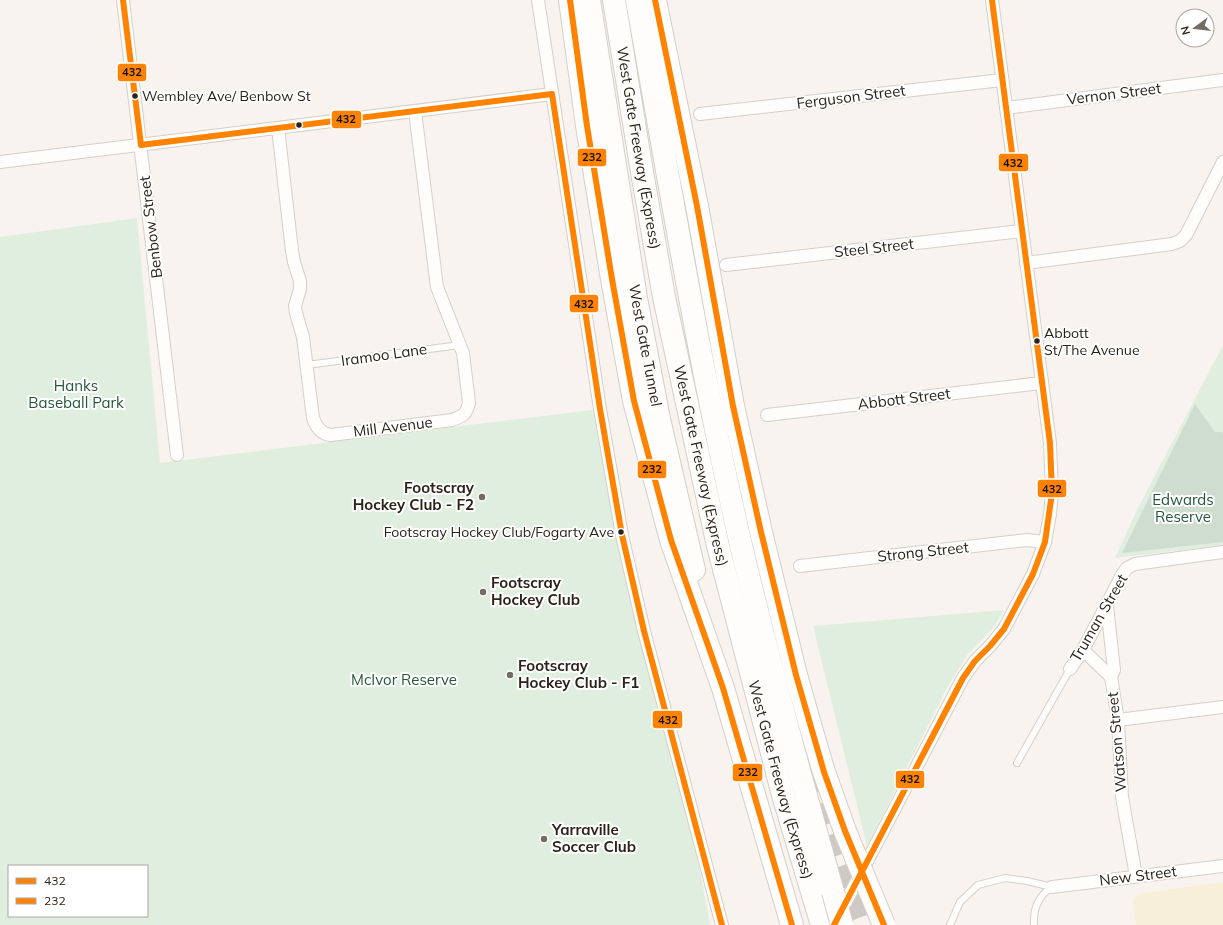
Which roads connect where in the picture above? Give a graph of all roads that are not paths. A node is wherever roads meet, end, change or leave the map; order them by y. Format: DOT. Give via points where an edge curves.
graph roads {
  1 [pos="123,0"];
  2 [pos="538,0"];
  3 [pos="570,0"];
  4 [pos="589,0"];
  5 [pos="614,0"];
  6 [pos="637,0"];
  7 [pos="655,0"];
  8 [pos="664,0"];
  9 [pos="992,0"];
  10 [pos="1002,80"];
  11 [pos="1223,80"];
  12 [pos="552,94"];
  13 [pos="1006,108"];
  14 [pos="415,111"];
  15 [pos="700,114"];
  16 [pos="278,128"];
  17 [pos="141,145"];
  18 [pos="0,162"];
  19 [pos="1223,162"];
  20 [pos="697,206"];
  21 [pos="1021,231"];
  22 [pos="1026,263"];
  23 [pos="726,265"];
  24 [pos="460,345"];
  25 [pos="307,365"];
  26 [pos="1041,384"];
  27 [pos="767,415"];
  28 [pos="177,454"];
  29 [pos="1044,542"];
  30 [pos="1223,552"];
  31 [pos="800,566"];
  32 [pos="1107,606"];
  33 [pos="1083,650"];
  34 [pos="1070,669"];
  35 [pos="1112,677"];
  36 [pos="723,688"];
  37 [pos="1223,707"];
  38 [pos="1118,720"];
  39 [pos="1017,763"];
  40 [pos="1223,866"];
  41 [pos="1136,876"];
  42 [pos="1052,888"];
  43 [pos="826,924"];
  44 [pos="722,925"];
  45 [pos="792,925"];
  46 [pos="842,925"];
  47 [pos="884,925"];
  48 [pos="950,925"];
  49 [pos="1034,925"];
  1 -- 17 [label="street, Benbow Street"];
  2 -- 12 [label="street"];
  3 -- 36 [label="highway" via="588,133 634,401 671,540"];
  4 -- 36 [label="highway, West Gate Tunnel" via="634,290 657,412"];
  5 -- 43 [label="highway, West Gate Freeway (Express)" via="664,297 718,546 784,795"];
  6 -- 46 [label="highway, West Gate Freeway (Express), bridge" via="697,337 740,540 771,669"];
  7 -- 20 [label="highway"];
  8 -- 20 [label="highway"];
  9 -- 10 [label="street"];
  10 -- 13 [label="street"];
  10 -- 15 [label="street, Ferguson Street"];
  11 -- 13 [label="street, Vernon Street"];
  12 -- 14 [label="street"];
  12 -- 44 [label="street" via="622,535 644,631"];
  13 -- 21 [label="street"];
  14 -- 16 [label="street"];
  14 -- 24 [label="street, Mill Avenue" via="437,286"];
  16 -- 17 [label="street"];
  16 -- 25 [label="street, Mill Avenue" via="292,252 300,282 295,306"];
  17 -- 18 [label="street"];
  17 -- 28 [label="street, Benbow Street"];
  19 -- 22 [label="street" via="1186,235 1180,241"];
  20 -- 47 [label="highway, bridge" via="733,406 796,675 824,772"];
  21 -- 22 [label="street"];
  21 -- 23 [label="street, Steel Street"];
  22 -- 26 [label="street"];
  24 -- 25 [label="lane, Iramoo Lane"];
  24 -- 25 [label="street, Mill Avenue" via="469,403 463,416 452,420 325,434 316,426 313,418"];
  26 -- 27 [label="street, Abbott Street"];
  26 -- 29 [label="street" via="1050,443 1052,493"];
  29 -- 31 [label="street, Strong Street" via="1027,540"];
  29 -- 43 [label="street" via="1033,574 1004,629 963,678"];
  30 -- 32 [label="street, Truman Street" via="1135,564 1127,568 1122,575"];
  32 -- 33 [label="street, Truman Street"];
  32 -- 35 [label="street, Watson Street" via="1114,670"];
  33 -- 34 [label="street, Truman Street"];
  33 -- 35 [label="street"];
  34 -- 39 [label="lane"];
  35 -- 38 [label="street, Watson Street"];
  36 -- 45 [label="highway"];
  37 -- 38 [label="street"];
  38 -- 41 [label="street, Watson Street" via="1122,797"];
  40 -- 41 [label="street, New Street"];
  41 -- 42 [label="street, New Street"];
  42 -- 48 [label="lane" via="1005,878 978,885 960,902"];
  42 -- 49 [label="lane" via="1038,900"];
}
